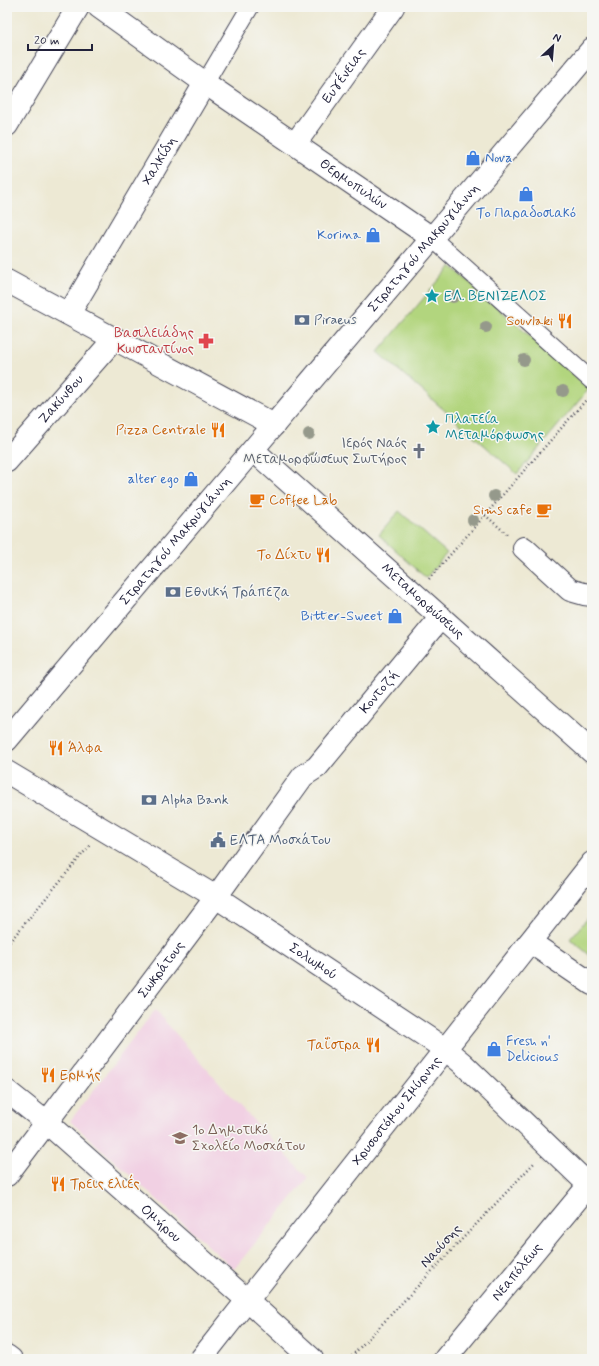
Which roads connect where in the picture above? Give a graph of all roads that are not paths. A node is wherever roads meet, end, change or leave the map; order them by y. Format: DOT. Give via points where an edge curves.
graph roads {
  1 [pos="78,7"];
  2 [pos="99,7"];
  3 [pos="250,7"];
  4 [pos="393,7"];
  5 [pos="592,49"];
  6 [pos="205,83"];
  7 [pos="7,125"];
  8 [pos="295,144"];
  9 [pos="432,238"];
  10 [pos="7,280"];
  11 [pos="69,314"];
  12 [pos="115,338"];
  13 [pos="592,381"];
  14 [pos="274,425"];
  15 [pos="253,450"];
  16 [pos="7,461"];
  17 [pos="524,548"];
  18 [pos="592,595"];
  19 [pos="441,617"];
  20 [pos="7,740"];
  21 [pos="592,752"];
  22 [pos="317,767"];
  23 [pos="7,772"];
  24 [pos="592,863"];
  25 [pos="216,897"];
  26 [pos="530,942"];
  27 [pos="592,984"];
  28 [pos="445,1049"];
  29 [pos="7,1091"];
  30 [pos="47,1123"];
  31 [pos="7,1175"];
  32 [pos="590,1186"];
  33 [pos="248,1300"];
  34 [pos="7,1356"];
  35 [pos="12,1359"];
  36 [pos="201,1359"];
  37 [pos="312,1359"];
  38 [pos="445,1359"];
  1 -- 7 [label="street"];
  2 -- 6 [label="street, Θερμοπυλών"];
  3 -- 6 [label="street, Χαλκίδη"];
  4 -- 8 [label="street, Ευγένειας"];
  5 -- 9 [label="street, Στρατηγού Μακρυγιάννη"];
  6 -- 8 [label="street, Θερμοπυλών"];
  6 -- 11 [label="street, Χαλκίδη"];
  8 -- 9 [label="street, Θερμοπυλών"];
  9 -- 13 [label="street, Θερμοπυλών"];
  9 -- 14 [label="street, Στρατηγού Μακρυγιάννη"];
  10 -- 11 [label="street"];
  11 -- 12 [label="street"];
  12 -- 14 [label="street"];
  12 -- 16 [label="street, Ζακύνθου"];
  14 -- 15 [label="street, Στρατηγού Μακρυγιάννη"];
  15 -- 19 [label="street, Μεταμορφώσεως"];
  15 -- 20 [label="street, Στρατηγού Μακρυγιάννη"];
  17 -- 18 [label="street" via="570,590"];
  19 -- 21 [label="street, Μεταμορφώσεως"];
  19 -- 22 [label="street, Κοντοζή"];
  22 -- 25 [label="street, Σωκράτους" via="303,776"];
  23 -- 25 [label="street, Σολωμού"];
  24 -- 26 [label="street, Χρυσοστόμου Σμύρνης"];
  25 -- 28 [label="street, Σολωμού"];
  25 -- 30 [label="street, Σωκράτους"];
  26 -- 27 [label="street"];
  26 -- 28 [label="street, Χρυσοστόμου Σμύρνης"];
  28 -- 32 [label="street, Σολωμού"];
  28 -- 33 [label="street, Χρυσοστόμου Σμύρνης"];
  29 -- 30 [label="street, Ομήρου"];
  30 -- 31 [label="street, Σωκράτους"];
  30 -- 33 [label="street, Ομήρου"];
  32 -- 38 [label="street, Νεαπόλεως"];
  33 -- 36 [label="street, Χρυσοστόμου Σμύρνης"];
  33 -- 37 [label="street, Ομήρου"];
  34 -- 35 [label="street"];
}
